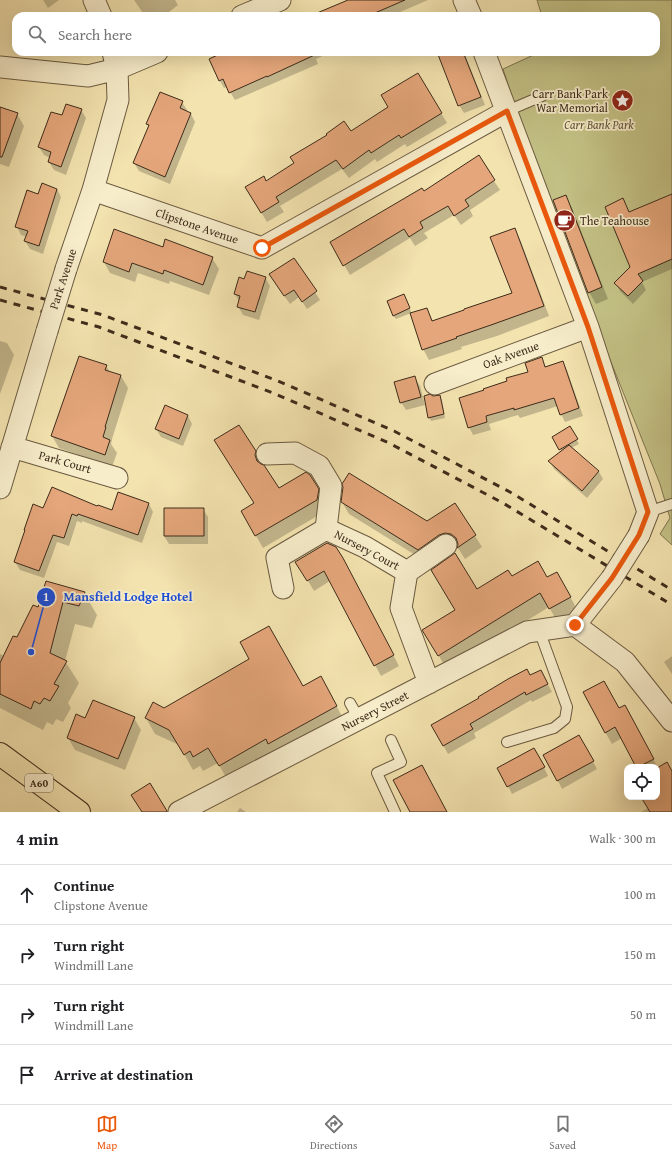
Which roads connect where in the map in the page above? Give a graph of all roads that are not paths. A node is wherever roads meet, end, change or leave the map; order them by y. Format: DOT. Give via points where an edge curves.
graph roads {
  1 [pos="94,0"];
  2 [pos="280,0"];
  3 [pos="464,0"];
  4 [pos="99,12"];
  5 [pos="252,12"];
  6 [pos="469,12"];
  7 [pos="136,56"];
  8 [pos="486,56"];
  9 [pos="115,60"];
  10 [pos="0,67"];
  11 [pos="542,96"];
  12 [pos="507,111"];
  13 [pos="93,190"];
  14 [pos="588,327"];
  15 [pos="434,384"];
  16 [pos="12,447"];
  17 [pos="267,454"];
  18 [pos="117,478"];
  19 [pos="0,488"];
  20 [pos="672,504"];
  21 [pos="648,512"];
  22 [pos="326,529"];
  23 [pos="446,545"];
  24 [pos="407,572"];
  25 [pos="283,588"];
  26 [pos="575,625"];
  27 [pos="539,630"];
  28 [pos="429,682"];
  29 [pos="672,721"];
  30 [pos="391,740"];
  31 [pos="507,742"];
  32 [pos="0,754"];
  33 [pos="79,812"];
  34 [pos="179,812"];
  35 [pos="395,812"];
  1 -- 4 [label="street"];
  2 -- 5 [label="street"];
  3 -- 6 [label="street"];
  7 -- 9 [label="street"];
  8 -- 12 [label="street"];
  9 -- 10 [label="street" via="88,76"];
  9 -- 13 [label="street, Park Avenue" via="118,100"];
  11 -- 12 [label="lane"];
  12 -- 13 [label="street, Clipstone Avenue" via="262,248"];
  12 -- 14 [label="street"];
  13 -- 16 [label="street, Park Avenue, bridge" via="66,269"];
  14 -- 15 [label="street, Oak Avenue"];
  14 -- 21 [label="street"];
  16 -- 18 [label="street, Park Court"];
  16 -- 19 [label="street, Park Avenue"];
  17 -- 22 [label="street, Nursery Court" via="295,453 319,466 331,486"];
  20 -- 21 [label="lane"];
  21 -- 26 [label="street, bridge" via="639,535 612,578"];
  22 -- 24 [label="street, Nursery Court"];
  22 -- 25 [label="street, Nursery Court" via="277,558"];
  23 -- 24 [label="street, Nursery Court"];
  24 -- 28 [label="street, Nursery Court" via="401,608"];
  26 -- 27 [label="street, Nursery Street"];
  26 -- 29 [label="street" via="625,662"];
  27 -- 28 [label="street, Nursery Street" via="526,632"];
  27 -- 31 [label="lane" via="567,707 565,719 554,728"];
  28 -- 34 [label="street, Nursery Street" via="355,711"];
  30 -- 35 [label="lane" via="401,762 377,773"];
  32 -- 33 [label="highway, A60"];
}
